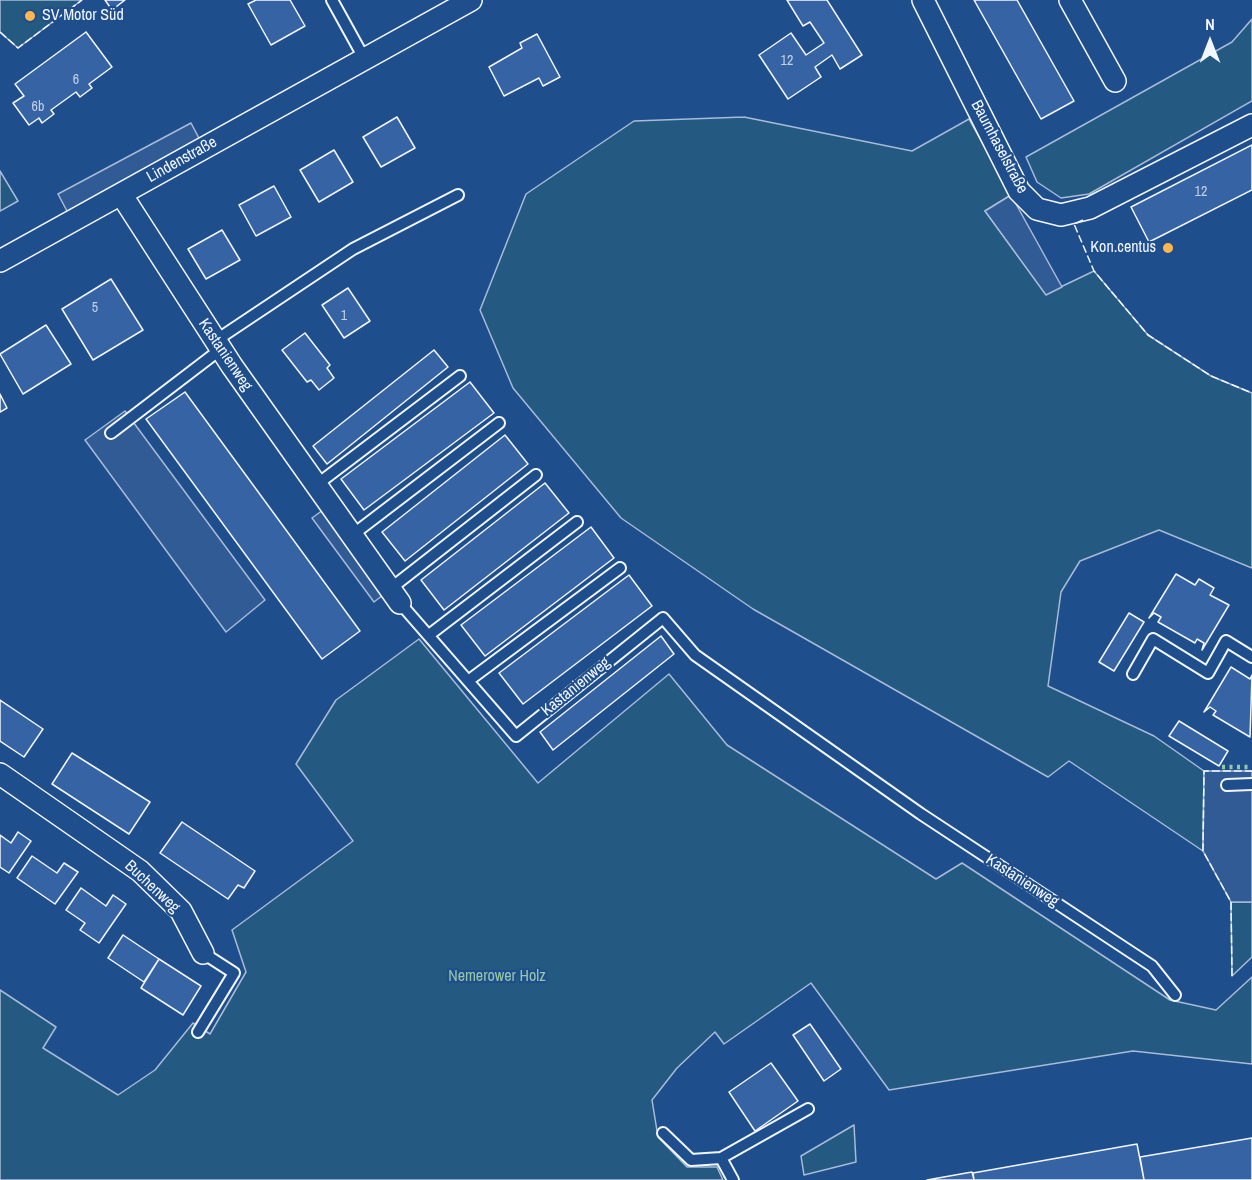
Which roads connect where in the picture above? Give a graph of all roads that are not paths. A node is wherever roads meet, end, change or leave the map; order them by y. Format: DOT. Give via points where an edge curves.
graph roads {
  1 [pos="332,0"];
  2 [pos="471,0"];
  3 [pos="923,0"];
  4 [pos="1070,0"];
  5 [pos="364,58"];
  6 [pos="1115,81"];
  7 [pos="1252,124"];
  8 [pos="121,194"];
  9 [pos="458,195"];
  10 [pos="0,261"];
  11 [pos="218,345"];
  12 [pos="460,376"];
  13 [pos="499,423"];
  14 [pos="111,433"];
  15 [pos="536,475"];
  16 [pos="315,487"];
  17 [pos="577,522"];
  18 [pos="350,536"];
  19 [pos="620,568"];
  20 [pos="395,596"];
  21 [pos="429,635"];
  22 [pos="1252,657"];
  23 [pos="1133,674"];
  24 [pos="468,681"];
  25 [pos="0,774"];
  26 [pos="1252,784"];
  27 [pos="1227,785"];
  28 [pos="203,953"];
  29 [pos="1175,994"];
  30 [pos="198,1032"];
  31 [pos="808,1109"];
  32 [pos="663,1133"];
  33 [pos="721,1158"];
  34 [pos="733,1180"];
  1 -- 5 [label="lane"];
  2 -- 5 [label="street, Lindenstraße"];
  3 -- 7 [label="street, Baumhaselstraße" via="1019,191 1036,209 1061,215 1090,208"];
  4 -- 6 [label="street"];
  5 -- 8 [label="street, Lindenstraße"];
  8 -- 10 [label="street, Lindenstraße"];
  8 -- 11 [label="street, Kastanienweg"];
  9 -- 11 [label="lane" via="352,249"];
  11 -- 14 [label="lane"];
  11 -- 16 [label="street, Kastanienweg"];
  12 -- 16 [label="lane"];
  13 -- 18 [label="lane"];
  15 -- 20 [label="lane"];
  16 -- 18 [label="street, Kastanienweg"];
  17 -- 21 [label="lane"];
  18 -- 20 [label="street, Kastanienweg"];
  19 -- 24 [label="lane"];
  20 -- 21 [label="lane, Kastanienweg"];
  21 -- 24 [label="lane, Kastanienweg"];
  22 -- 23 [label="lane" via="1226,641 1208,673 1153,639"];
  24 -- 29 [label="lane, Kastanienweg" via="516,736 663,618 695,655 921,814 1152,966"];
  25 -- 28 [label="street, Buchenweg" via="140,871 181,911"];
  26 -- 27 [label="lane"];
  28 -- 30 [label="lane, Buchenweg" via="234,972"];
  31 -- 33 [label="lane"];
  32 -- 33 [label="lane" via="691,1160"];
  33 -- 34 [label="lane"];
}
